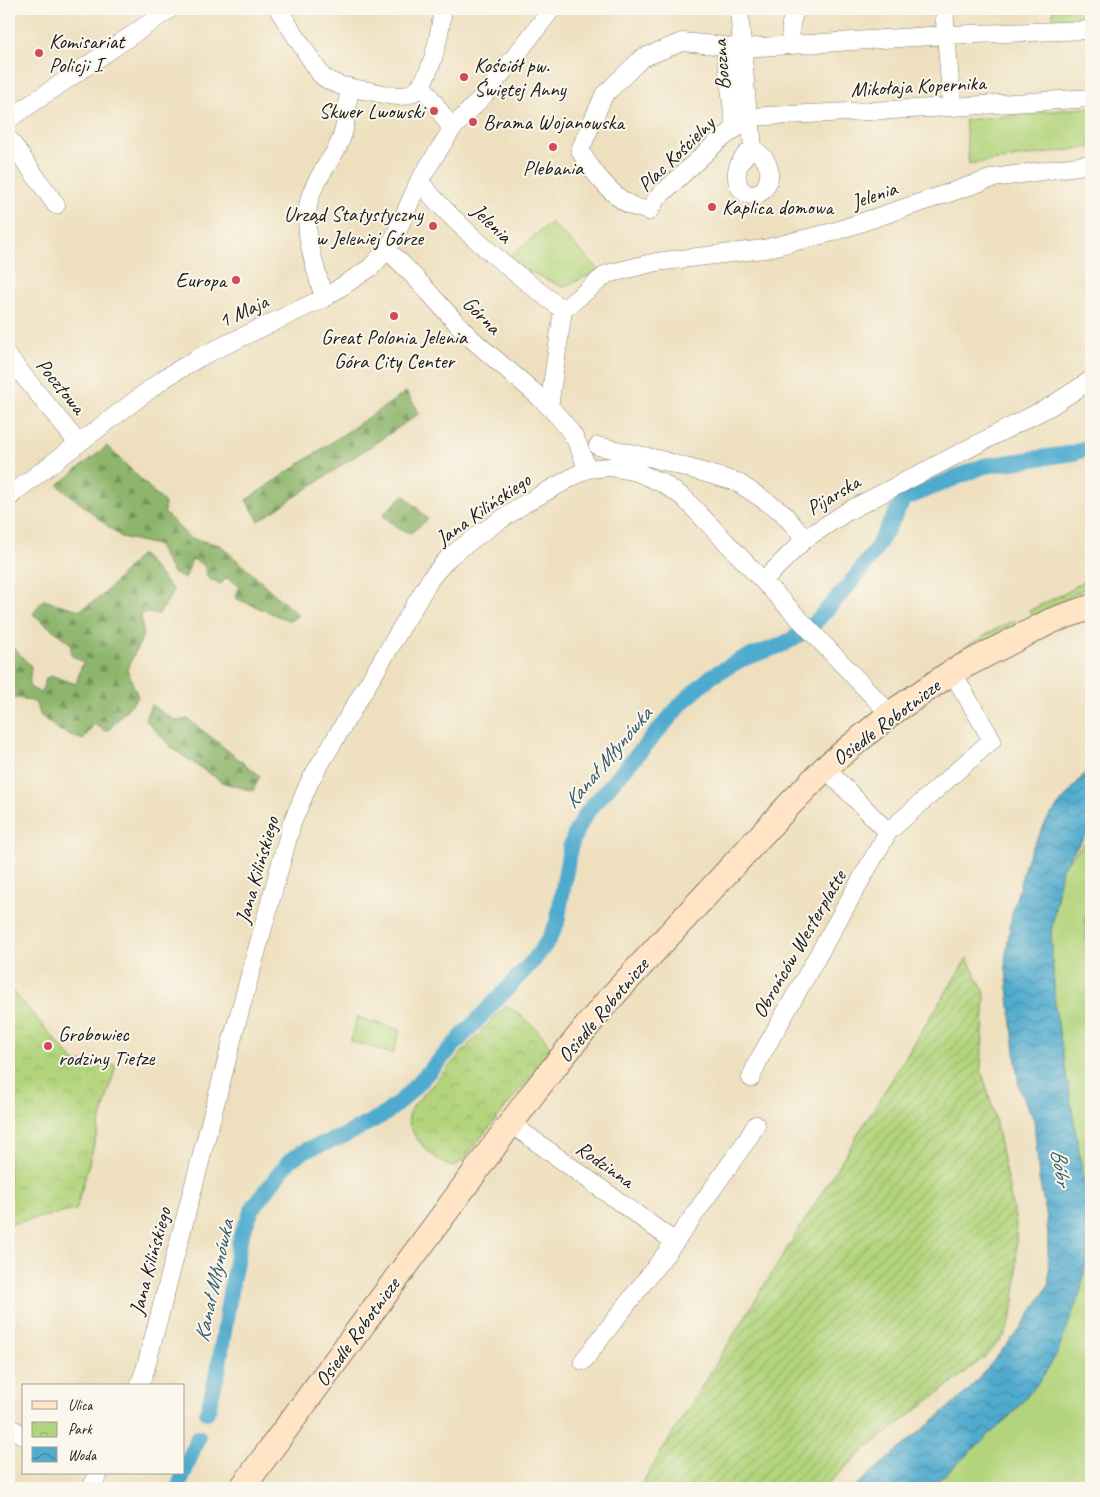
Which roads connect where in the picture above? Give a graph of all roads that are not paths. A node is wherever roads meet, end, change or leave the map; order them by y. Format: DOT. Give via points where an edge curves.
graph roads {
  1 [pos="170,9"];
  2 [pos="278,9"];
  3 [pos="444,9"];
  4 [pos="552,9"];
  5 [pos="739,9"];
  6 [pos="796,9"];
  7 [pos="944,9"];
  8 [pos="1091,30"];
  9 [pos="946,36"];
  10 [pos="790,45"];
  11 [pos="725,46"];
  12 [pos="743,48"];
  13 [pos="349,87"];
  14 [pos="424,88"];
  15 [pos="1091,98"];
  16 [pos="952,108"];
  17 [pos="749,117"];
  18 [pos="9,119"];
  19 [pos="452,128"];
  20 [pos="9,139"];
  21 [pos="753,148"];
  22 [pos="1091,164"];
  23 [pos="419,181"];
  24 [pos="56,205"];
  25 [pos="387,250"];
  26 [pos="324,298"];
  27 [pos="563,310"];
  28 [pos="9,358"];
  29 [pos="1091,380"];
  30 [pos="548,407"];
  31 [pos="78,443"];
  32 [pos="598,446"];
  33 [pos="587,469"];
  34 [pos="12,495"];
  35 [pos="805,539"];
  36 [pos="763,581"];
  37 [pos="1091,592"];
  38 [pos="1091,607"];
  39 [pos="1051,621"];
  40 [pos="952,672"];
  41 [pos="890,714"];
  42 [pos="826,768"];
  43 [pos="888,832"];
  44 [pos="751,1078"];
  45 [pos="510,1123"];
  46 [pos="756,1125"];
  47 [pos="675,1242"];
  48 [pos="583,1361"];
  49 [pos="140,1384"];
  50 [pos="9,1427"];
  51 [pos="22,1435"];
  52 [pos="242,1488"];
  1 -- 18 [label="street"];
  2 -- 13 [label="street" via="321,76 334,84"];
  3 -- 14 [label="street"];
  4 -- 19 [label="street, 1 Maja" via="488,92"];
  5 -- 12 [label="street, Boczna"];
  6 -- 10 [label="street" via="791,23"];
  7 -- 9 [label="street"];
  8 -- 9 [label="street, Plac Kościelny"];
  9 -- 10 [label="street, Plac Kościelny"];
  9 -- 16 [label="street"];
  10 -- 12 [label="street, Plac Kościelny"];
  11 -- 11 [label="street, Plac Kościelny" via="682,42 642,58 604,95 580,150 588,165 614,194 630,205 649,211 657,198 734,129"];
  11 -- 12 [label="street, Plac Kościelny"];
  12 -- 17 [label="street, Boczna"];
  13 -- 14 [label="street" via="400,96"];
  13 -- 26 [label="street" via="345,130 311,195 308,208 308,239"];
  14 -- 19 [label="street"];
  15 -- 16 [label="street, Mikołaja Kopernika"];
  16 -- 17 [label="street, Mikołaja Kopernika"];
  17 -- 21 [label="street, Boczna"];
  19 -- 23 [label="street, 1 Maja"];
  20 -- 24 [label="street"];
  22 -- 27 [label="street, Jelenia" via="993,178 833,232 764,249 656,262 607,274"];
  23 -- 25 [label="street, 1 Maja"];
  23 -- 27 [label="street, Jelenia" via="492,255"];
  25 -- 26 [label="street, 1 Maja" via="370,268"];
  25 -- 30 [label="street, Górna" via="469,336"];
  26 -- 31 [label="street, 1 Maja" via="200,357 165,378"];
  27 -- 30 [label="street"];
  28 -- 31 [label="street, Pocztowa"];
  29 -- 35 [label="street, Pijarska" via="1051,406 848,511"];
  30 -- 33 [label="street" via="572,435"];
  31 -- 34 [label="street, 1 Maja"];
  32 -- 35 [label="street, Pijarska" via="737,482 782,512"];
  33 -- 36 [label="street" via="621,468 673,489"];
  33 -- 49 [label="street, Jana Kilińskiego" via="524,504 449,557 431,578 310,781 287,840"];
  35 -- 36 [label="street"];
  36 -- 41 [label="street"];
  37 -- 39 [label="street, Osiedle Robotnicze"];
  38 -- 39 [label="street, Osiedle Robotnicze"];
  39 -- 40 [label="street, Osiedle Robotnicze"];
  40 -- 41 [label="street, Osiedle Robotnicze"];
  40 -- 43 [label="street, Obrońców Westerplatte" via="992,740"];
  41 -- 42 [label="street, Osiedle Robotnicze"];
  42 -- 43 [label="street"];
  42 -- 45 [label="street, Osiedle Robotnicze" via="604,1004"];
  43 -- 44 [label="street, Obrońców Westerplatte"];
  45 -- 47 [label="street, Rodzinna"];
  45 -- 52 [label="street, Osiedle Robotnicze"];
  46 -- 47 [label="street"];
  47 -- 48 [label="street"];
  50 -- 51 [label="street"];
}
